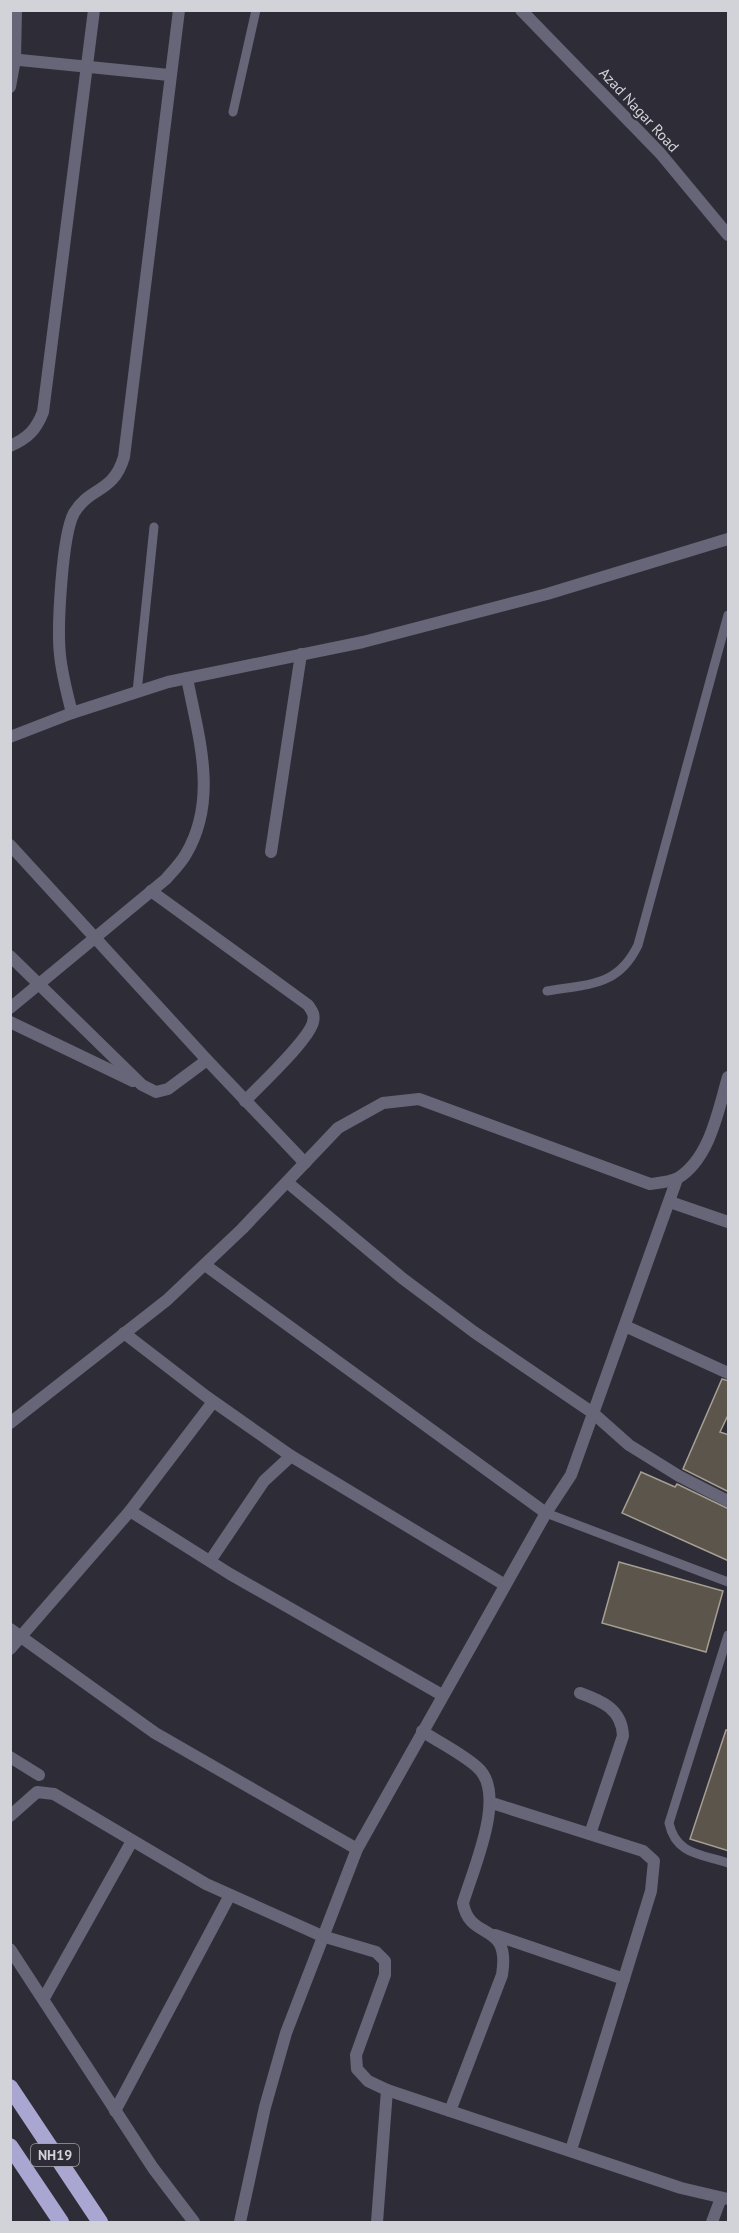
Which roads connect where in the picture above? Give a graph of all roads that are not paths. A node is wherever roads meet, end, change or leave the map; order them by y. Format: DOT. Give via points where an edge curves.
graph roads {
  1 [pos="16,10"];
  2 [pos="94,10"];
  3 [pos="179,10"];
  4 [pos="256,10"];
  5 [pos="522,10"];
  6 [pos="13,59"];
  7 [pos="88,68"];
  8 [pos="169,75"];
  9 [pos="10,87"];
  10 [pos="233,112"];
  11 [pos="729,235"];
  12 [pos="10,446"];
  13 [pos="154,527"];
  14 [pos="729,539"];
  15 [pos="729,615"];
  16 [pos="301,654"];
  17 [pos="187,678"];
  18 [pos="137,692"];
  19 [pos="72,713"];
  20 [pos="10,737"];
  21 [pos="10,845"];
  22 [pos="271,852"];
  23 [pos="151,891"];
  24 [pos="94,936"];
  25 [pos="10,956"];
  26 [pos="39,982"];
  27 [pos="547,991"];
  28 [pos="10,1008"];
  29 [pos="10,1022"];
  30 [pos="207,1060"];
  31 [pos="729,1077"];
  32 [pos="142,1085"];
  33 [pos="245,1101"];
  34 [pos="305,1163"];
  35 [pos="677,1179"];
  36 [pos="287,1182"];
  37 [pos="670,1202"];
  38 [pos="729,1222"];
  39 [pos="205,1265"];
  40 [pos="625,1326"];
  41 [pos="124,1333"];
  42 [pos="729,1373"];
  43 [pos="213,1401"];
  44 [pos="593,1413"];
  45 [pos="10,1423"];
  46 [pos="291,1456"];
  47 [pos="729,1501"];
  48 [pos="130,1511"];
  49 [pos="546,1513"];
  50 [pos="210,1561"];
  51 [pos="729,1582"];
  52 [pos="505,1585"];
  53 [pos="16,1632"];
  54 [pos="729,1635"];
  55 [pos="10,1649"];
  56 [pos="580,1693"];
  57 [pos="442,1695"];
  58 [pos="422,1731"];
  59 [pos="10,1757"];
  60 [pos="39,1775"];
  61 [pos="492,1803"];
  62 [pos="10,1816"];
  63 [pos="590,1834"];
  64 [pos="132,1841"];
  65 [pos="357,1849"];
  66 [pos="729,1863"];
  67 [pos="230,1895"];
  68 [pos="494,1934"];
  69 [pos="322,1936"];
  70 [pos="10,1949"];
  71 [pos="624,1979"];
  72 [pos="44,1998"];
  73 [pos="10,2087"];
  74 [pos="387,2090"];
  75 [pos="115,2110"];
  76 [pos="450,2111"];
  77 [pos="10,2146"];
  78 [pos="571,2150"];
  79 [pos="725,2199"];
  80 [pos="62,2223"];
  81 [pos="100,2223"];
  82 [pos="194,2223"];
  83 [pos="240,2223"];
  84 [pos="377,2223"];
  85 [pos="711,2223"];
  1 -- 6 [label="street"];
  2 -- 7 [label="street"];
  3 -- 8 [label="street"];
  4 -- 10 [label="lane"];
  5 -- 11 [label="street, Azad Nagar Road" via="660,153"];
  6 -- 7 [label="street"];
  6 -- 9 [label="street"];
  7 -- 8 [label="street"];
  7 -- 12 [label="street" via="43,412 38,426 27,438"];
  8 -- 19 [label="street" via="124,457 110,484 84,499 67,534 60,651"];
  13 -- 18 [label="lane"];
  14 -- 16 [label="street" via="547,594 363,642"];
  15 -- 27 [label="lane" via="634,954 616,975 601,982"];
  16 -- 17 [label="street"];
  16 -- 22 [label="street"];
  17 -- 18 [label="street"];
  17 -- 23 [label="street" via="206,779 203,804 186,854"];
  18 -- 19 [label="street"];
  19 -- 20 [label="street"];
  21 -- 24 [label="street"];
  23 -- 24 [label="street"];
  23 -- 33 [label="street" via="308,1005 314,1014 304,1038"];
  24 -- 26 [label="street"];
  24 -- 30 [label="street"];
  25 -- 26 [label="street"];
  26 -- 28 [label="street"];
  26 -- 32 [label="street"];
  29 -- 32 [label="street"];
  30 -- 32 [label="street" via="168,1089 156,1092"];
  30 -- 33 [label="street"];
  31 -- 35 [label="street" via="708,1140 694,1163"];
  33 -- 34 [label="street"];
  34 -- 35 [label="street" via="338,1128 383,1103 419,1099 650,1184"];
  34 -- 36 [label="street"];
  35 -- 37 [label="street"];
  36 -- 39 [label="street"];
  36 -- 44 [label="street" via="420,1291"];
  37 -- 38 [label="street"];
  37 -- 40 [label="street"];
  39 -- 41 [label="street"];
  39 -- 49 [label="street"];
  40 -- 42 [label="street"];
  40 -- 44 [label="street"];
  41 -- 43 [label="street"];
  41 -- 45 [label="street"];
  43 -- 46 [label="street"];
  43 -- 48 [label="street"];
  44 -- 47 [label="street" via="629,1445"];
  44 -- 49 [label="street" via="571,1474"];
  46 -- 50 [label="street" via="264,1481"];
  46 -- 52 [label="street"];
  48 -- 50 [label="street"];
  48 -- 53 [label="street"];
  49 -- 51 [label="lane"];
  49 -- 52 [label="street"];
  50 -- 57 [label="street"];
  52 -- 57 [label="street"];
  53 -- 55 [label="street"];
  53 -- 65 [label="street" via="155,1733"];
  54 -- 66 [label="lane" via="669,1823 672,1838 683,1848"];
  56 -- 63 [label="street" via="606,1703 623,1724 623,1736"];
  57 -- 58 [label="street"];
  58 -- 61 [label="street" via="478,1767 489,1782"];
  58 -- 65 [label="street"];
  59 -- 60 [label="street"];
  61 -- 63 [label="street"];
  61 -- 68 [label="street" via="463,1903 465,1915 473,1924"];
  62 -- 64 [label="street" via="37,1792 54,1794"];
  63 -- 71 [label="street" via="643,1851 654,1861 651,1891"];
  64 -- 67 [label="street"];
  64 -- 72 [label="street"];
  65 -- 69 [label="street"];
  67 -- 69 [label="street"];
  67 -- 75 [label="street"];
  68 -- 71 [label="street"];
  68 -- 76 [label="street" via="504,1952 502,1975"];
  69 -- 74 [label="street" via="376,1952 385,1961 385,1975 356,2055 357,2069 368,2081"];
  69 -- 83 [label="street" via="286,2033"];
  70 -- 72 [label="street"];
  71 -- 78 [label="street"];
  72 -- 75 [label="street"];
  73 -- 81 [label="highway, NH19"];
  74 -- 76 [label="street"];
  74 -- 84 [label="street"];
  75 -- 82 [label="street"];
  76 -- 78 [label="street"];
  77 -- 80 [label="highway, NH19"];
  78 -- 79 [label="street"];
  79 -- 85 [label="street"];
}
